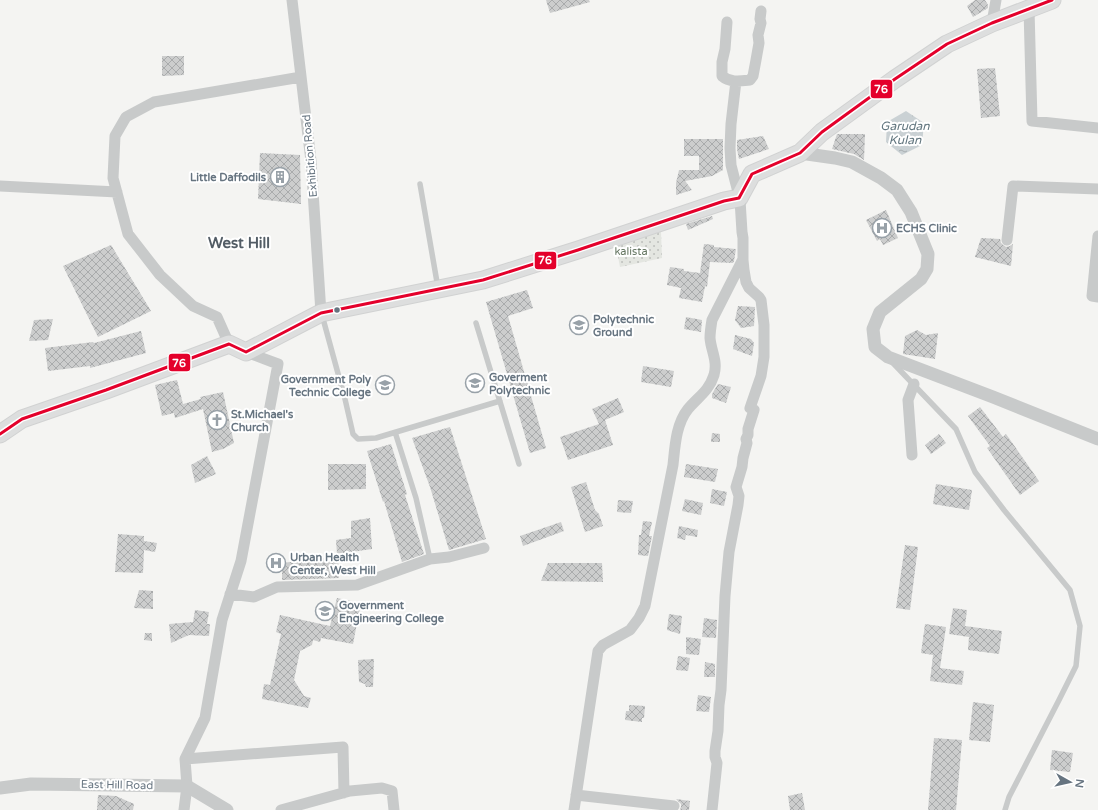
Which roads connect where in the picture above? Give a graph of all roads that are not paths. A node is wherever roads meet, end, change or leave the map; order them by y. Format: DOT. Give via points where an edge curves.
graph roads {
  1 [pos="292,0"];
  2 [pos="996,0"];
  3 [pos="1052,0"];
  4 [pos="1029,9"];
  5 [pos="761,11"];
  6 [pos="727,22"];
  7 [pos="992,23"];
  8 [pos="301,77"];
  9 [pos="736,81"];
  10 [pos="1098,128"];
  11 [pos="800,153"];
  12 [pos="420,184"];
  13 [pos="0,186"];
  14 [pos="1098,189"];
  15 [pos="117,192"];
  16 [pos="739,198"];
  17 [pos="1098,236"];
  18 [pos="1007,240"];
  19 [pos="742,260"];
  20 [pos="439,289"];
  21 [pos="1098,297"];
  22 [pos="322,313"];
  23 [pos="476,323"];
  24 [pos="230,344"];
  25 [pos="246,352"];
  26 [pos="888,357"];
  27 [pos="914,384"];
  28 [pos="500,401"];
  29 [pos="395,432"];
  30 [pos="0,434"];
  31 [pos="1098,439"];
  32 [pos="912,455"];
  33 [pos="519,464"];
  34 [pos="484,548"];
  35 [pos="430,559"];
  36 [pos="230,594"];
  37 [pos="185,759"];
  38 [pos="187,786"];
  39 [pos="0,788"];
  40 [pos="344,793"];
  41 [pos="576,795"];
  42 [pos="674,806"];
  43 [pos="184,810"];
  44 [pos="227,810"];
  45 [pos="282,810"];
  46 [pos="394,810"];
  47 [pos="574,810"];
  48 [pos="712,810"];
  49 [pos="1005,810"];
  1 -- 8 [label="street, Exhibition Road"];
  2 -- 7 [label="street"];
  3 -- 4 [label="main road"];
  4 -- 7 [label="main road"];
  4 -- 10 [label="street" via="1032,121"];
  5 -- 9 [label="street" via="753,76 744,82"];
  6 -- 9 [label="street" via="722,76"];
  7 -- 11 [label="main road" via="948,44 896,79 822,132"];
  8 -- 15 [label="street" via="154,102 126,117 115,136 113,178"];
  8 -- 22 [label="street, Exhibition Road" via="312,161"];
  9 -- 16 [label="street" via="730,148 731,166"];
  11 -- 16 [label="main road" via="752,174"];
  11 -- 26 [label="street" via="852,162 897,190 911,212 928,254 927,269 921,279 880,312 873,329 875,347"];
  12 -- 20 [label="lane"];
  13 -- 15 [label="street"];
  14 -- 18 [label="street" via="1013,186"];
  15 -- 24 [label="street" via="128,234 160,275 193,306 216,317"];
  16 -- 19 [label="street" via="743,236"];
  16 -- 20 [label="main road" via="483,280"];
  17 -- 21 [label="street" via="1092,296"];
  19 -- 41 [label="street" via="712,320 710,339 716,363 714,374 708,388 688,409 680,422 645,606 630,630 603,644 598,651"];
  19 -- 48 [label="street" via="749,288 761,300 764,357 750,408 754,410 736,488 739,496 729,552 724,602 721,690 715,750 717,763"];
  20 -- 22 [label="main road"];
  22 -- 25 [label="main road"];
  22 -- 29 [label="lane" via="353,434 358,439 376,438"];
  23 -- 28 [label="lane"];
  24 -- 25 [label="main road"];
  24 -- 30 [label="main road" via="22,419"];
  25 -- 36 [label="street" via="278,364 241,561"];
  26 -- 27 [label="lane"];
  26 -- 31 [label="street"];
  27 -- 32 [label="street" via="908,400"];
  27 -- 49 [label="lane" via="956,429 975,472 1070,590 1080,626 1076,666 1009,797"];
  28 -- 29 [label="lane"];
  28 -- 33 [label="lane"];
  29 -- 35 [label="lane" via="416,498"];
  34 -- 35 [label="street"];
  35 -- 36 [label="street" via="357,586 277,587 254,597"];
  36 -- 37 [label="street" via="222,620 205,718"];
  37 -- 38 [label="street"];
  37 -- 40 [label="street" via="343,747"];
  38 -- 39 [label="street, East Hill Road" via="31,784"];
  38 -- 43 [label="street"];
  38 -- 44 [label="street"];
  40 -- 45 [label="street"];
  40 -- 46 [label="street" via="382,788 392,791"];
  41 -- 42 [label="street"];
  41 -- 47 [label="street"];
}
